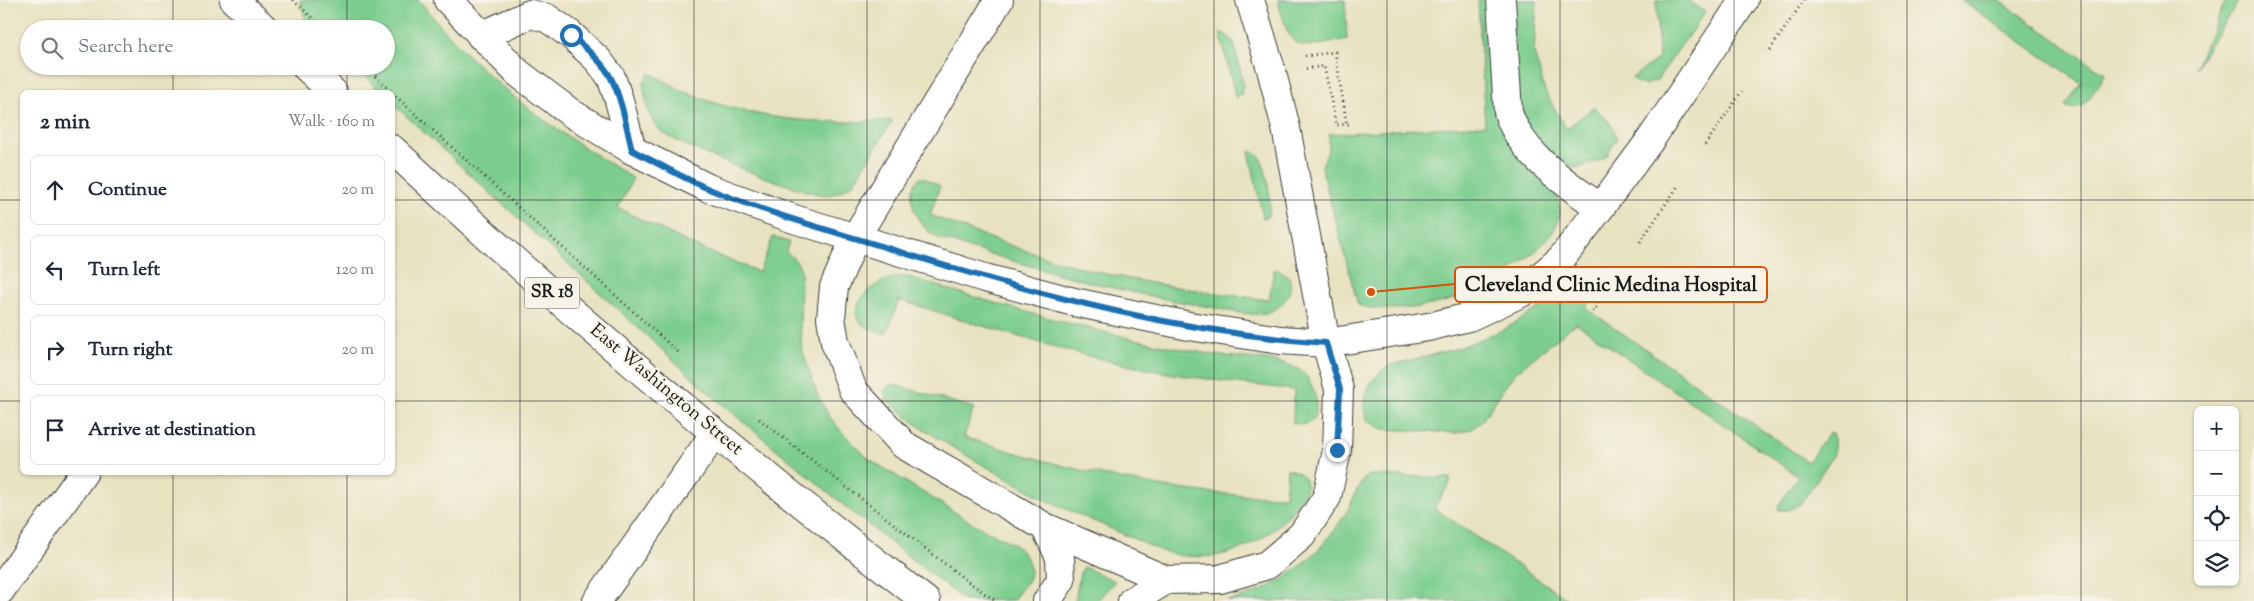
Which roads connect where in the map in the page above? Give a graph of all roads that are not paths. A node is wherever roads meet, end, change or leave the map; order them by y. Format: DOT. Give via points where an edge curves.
graph roads {
  1 [pos="235,0"];
  2 [pos="448,0"];
  3 [pos="999,0"];
  4 [pos="1250,0"];
  5 [pos="1501,0"];
  6 [pos="1744,0"];
  7 [pos="256,20"];
  8 [pos="481,36"];
  9 [pos="315,75"];
  10 [pos="331,90"];
  11 [pos="632,150"];
  12 [pos="395,152"];
  13 [pos="1600,208"];
  14 [pos="855,238"];
  15 [pos="1326,343"];
  16 [pos="715,433"];
  17 [pos="82,475"];
  18 [pos="1045,527"];
  19 [pos="1166,580"];
  20 [pos="0,591"];
  21 [pos="597,601"];
  22 [pos="926,601"];
  23 [pos="1047,601"];
  24 [pos="1132,601"];
  1 -- 7 [label="main road"];
  2 -- 8 [label="main road"];
  3 -- 14 [label="main road"];
  4 -- 15 [label="main road" via="1286,128"];
  5 -- 13 [label="main road" via="1508,112 1512,125 1552,172"];
  6 -- 13 [label="main road" via="1651,139"];
  8 -- 11 [label="main road" via="518,74 571,113"];
  8 -- 11 [label="main road" via="530,14 547,18 571,35 598,60 611,78"];
  9 -- 10 [label="main road"];
  11 -- 14 [label="main road" via="708,188 794,220"];
  12 -- 16 [label="main road, East Washington Street / SR 18" via="470,222"];
  13 -- 15 [label="main road" via="1560,259 1521,293 1469,317 1384,336"];
  14 -- 15 [label="main road" via="1074,302 1188,326 1280,340"];
  14 -- 18 [label="main road" via="834,288 832,318 835,342 853,390 904,445"];
  15 -- 19 [label="main road" via="1340,389 1337,450 1327,497 1302,535 1267,565 1220,580"];
  16 -- 21 [label="main road"];
  16 -- 22 [label="main road, East Washington Street / SR 18"];
  17 -- 20 [label="main road"];
  18 -- 19 [label="main road"];
  18 -- 23 [label="main road" via="1060,557 1060,580"];
  19 -- 24 [label="main road"];
}
